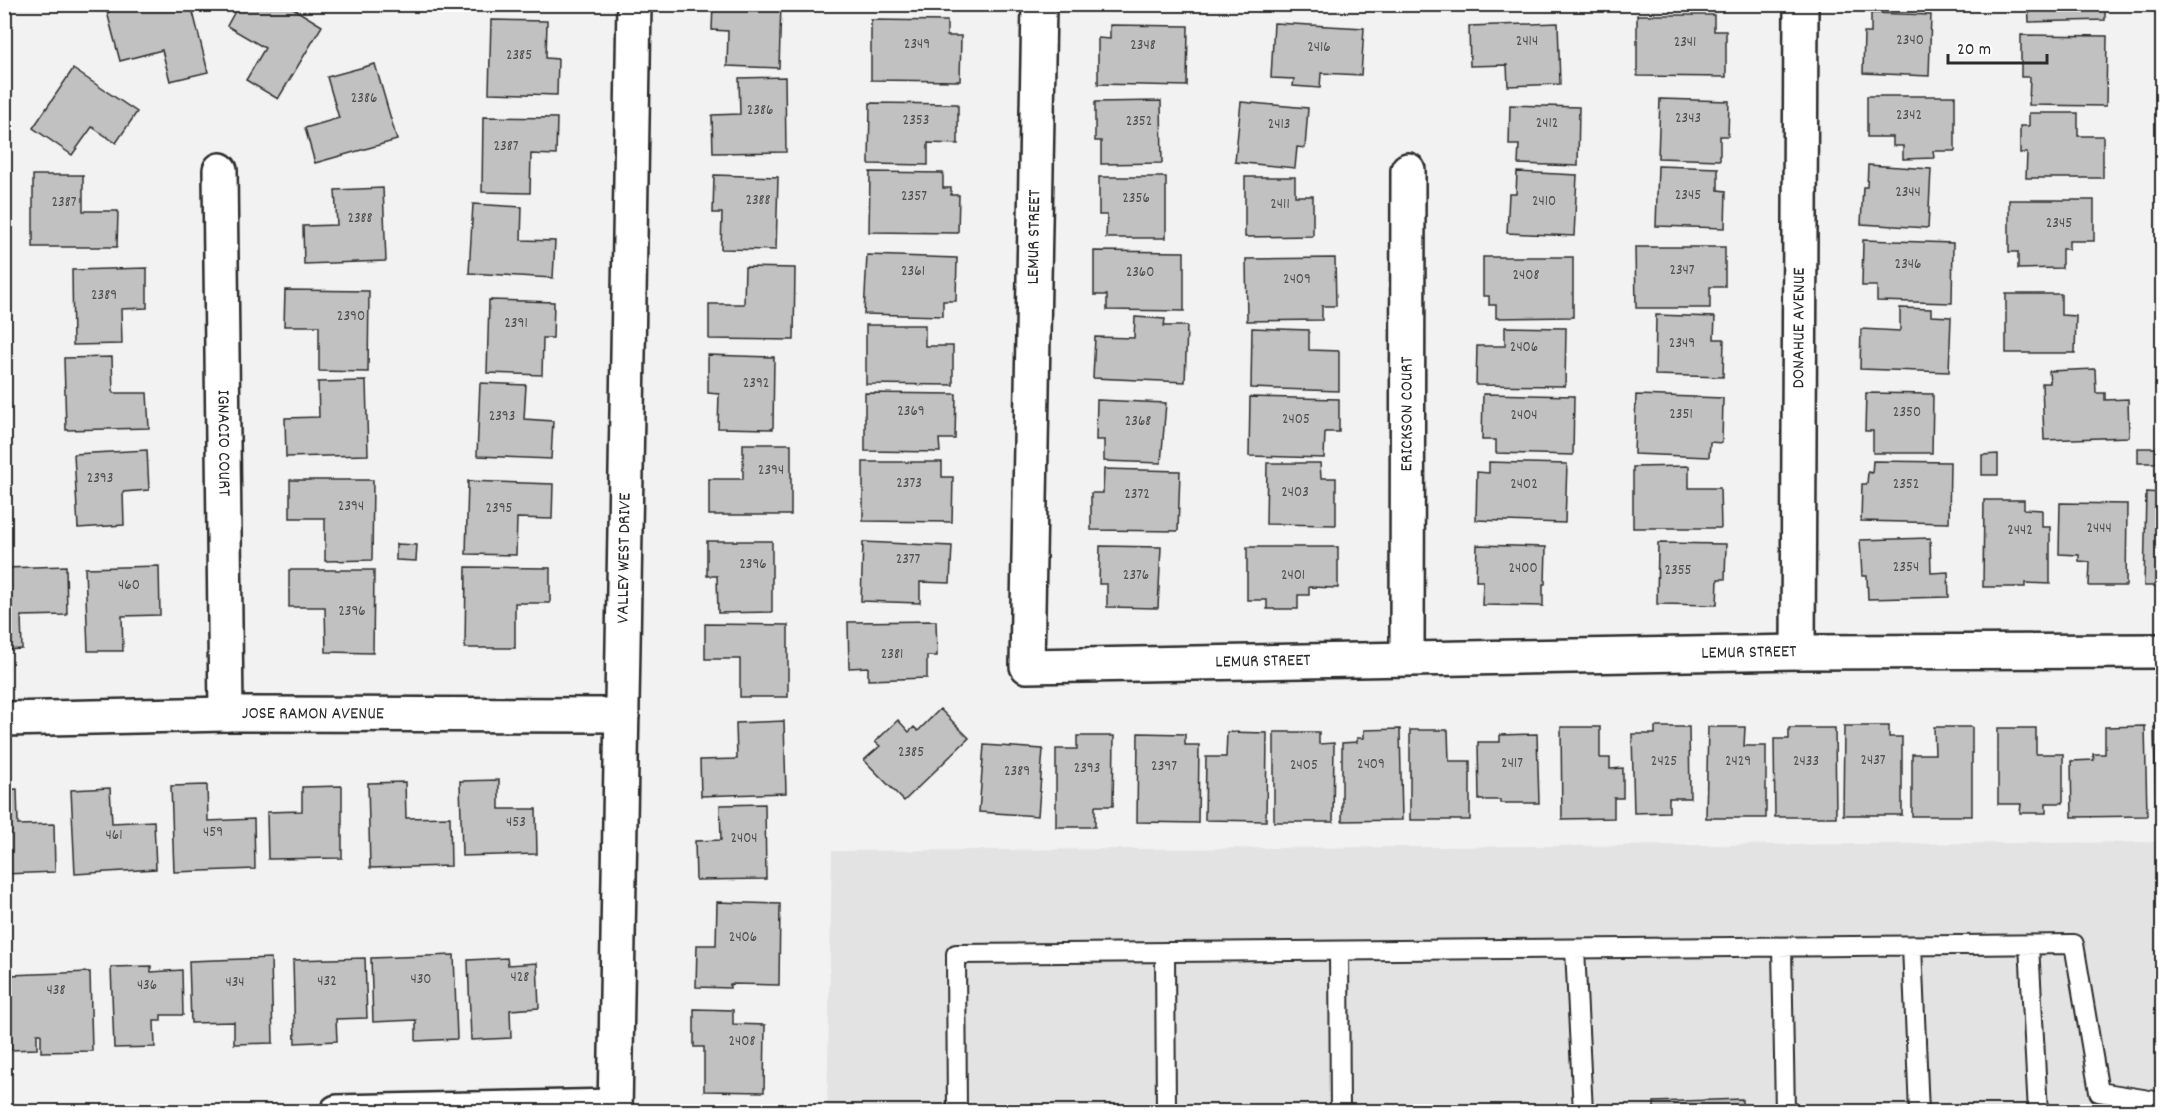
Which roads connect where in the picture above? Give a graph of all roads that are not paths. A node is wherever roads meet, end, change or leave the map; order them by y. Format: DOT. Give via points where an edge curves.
graph roads {
  1 [pos="634,4"];
  2 [pos="1039,4"];
  3 [pos="1801,4"];
  4 [pos="220,170"];
  5 [pos="1408,170"];
  6 [pos="2163,651"];
  7 [pos="1798,652"];
  8 [pos="1407,658"];
  9 [pos="226,714"];
  10 [pos="622,715"];
  11 [pos="4,719"];
  12 [pos="2029,945"];
  13 [pos="1912,946"];
  14 [pos="1782,947"];
  15 [pos="1575,949"];
  16 [pos="1339,951"];
  17 [pos="1165,952"];
  18 [pos="2163,1102"];
  19 [pos="615,1108"];
  20 [pos="337,1112"];
  21 [pos="957,1112"];
  22 [pos="1166,1112"];
  23 [pos="1340,1112"];
  24 [pos="1583,1112"];
  25 [pos="1785,1112"];
  26 [pos="1919,1112"];
  27 [pos="2038,1112"];
  1 -- 10 [label="street, VALLEY WEST DRIVE"];
  2 -- 8 [label="street, LEMUR STREET" via="1027,666"];
  3 -- 7 [label="street, DONAHUE AVENUE"];
  4 -- 9 [label="street, IGNACIO COURT"];
  5 -- 8 [label="street, ERICKSON COURT"];
  6 -- 7 [label="street, LEMUR STREET"];
  7 -- 8 [label="street, LEMUR STREET"];
  9 -- 10 [label="street, JOSE RAMON AVENUE"];
  9 -- 11 [label="street, JOSE RAMON AVENUE"];
  10 -- 19 [label="street, VALLEY WEST DRIVE"];
  12 -- 13 [label="lane"];
  12 -- 18 [label="lane" via="2074,944 2099,1092"];
  12 -- 27 [label="lane"];
  13 -- 14 [label="lane"];
  13 -- 26 [label="lane"];
  14 -- 15 [label="lane"];
  14 -- 25 [label="lane"];
  15 -- 16 [label="lane"];
  15 -- 24 [label="lane"];
  16 -- 17 [label="lane"];
  16 -- 23 [label="lane"];
  17 -- 21 [label="lane" via="956,954"];
  17 -- 22 [label="lane"];
  19 -- 20 [label="street"];
}
